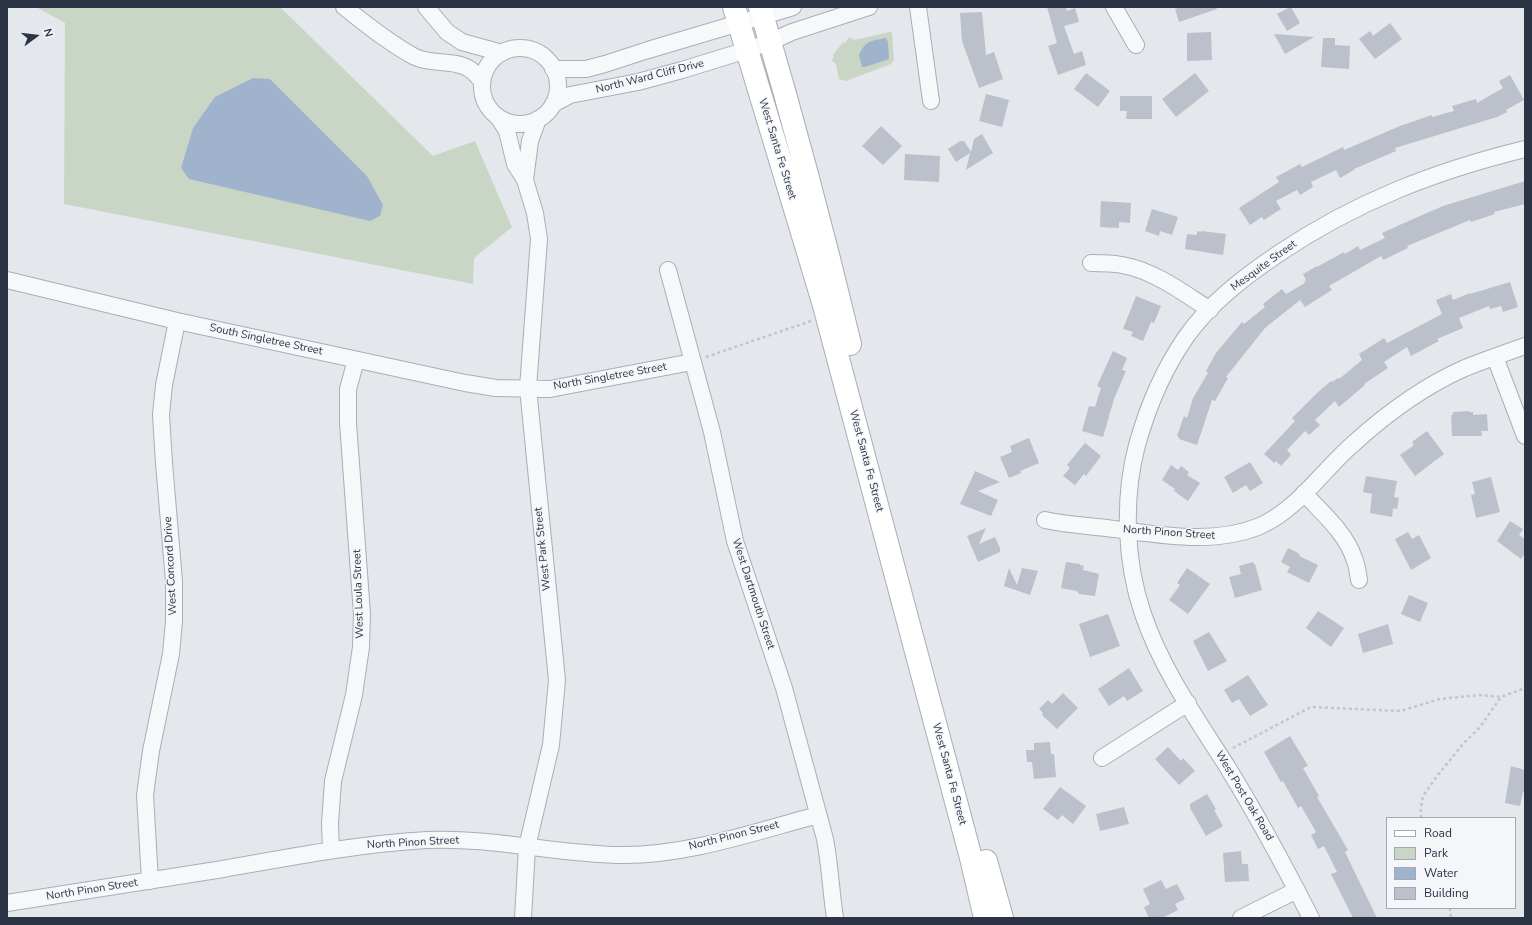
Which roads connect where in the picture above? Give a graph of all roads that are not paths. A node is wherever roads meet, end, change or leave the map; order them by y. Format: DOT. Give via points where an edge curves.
graph roads {
  1 [pos="344,7"];
  2 [pos="426,7"];
  3 [pos="793,7"];
  4 [pos="869,7"];
  5 [pos="918,7"];
  6 [pos="1114,7"];
  7 [pos="762,11"];
  8 [pos="736,15"];
  9 [pos="770,42"];
  10 [pos="1136,45"];
  11 [pos="747,50"];
  12 [pos="502,52"];
  13 [pos="553,69"];
  14 [pos="482,81"];
  15 [pos="931,101"];
  16 [pos="553,104"];
  17 [pos="498,117"];
  18 [pos="538,119"];
  19 [pos="1525,149"];
  20 [pos="525,180"];
  21 [pos="1091,263"];
  22 [pos="668,270"];
  23 [pos="7,280"];
  24 [pos="1210,310"];
  25 [pos="177,321"];
  26 [pos="1525,346"];
  27 [pos="1495,357"];
  28 [pos="356,360"];
  29 [pos="692,362"];
  30 [pos="528,388"];
  31 [pos="1525,436"];
  32 [pos="1304,493"];
  33 [pos="1045,520"];
  34 [pos="1128,531"];
  35 [pos="1359,580"];
  36 [pos="1188,703"];
  37 [pos="1102,758"];
  38 [pos="818,815"];
  39 [pos="527,847"];
  40 [pos="331,850"];
  41 [pos="150,881"];
  42 [pos="1297,890"];
  43 [pos="7,903"];
  44 [pos="523,918"];
  45 [pos="835,918"];
  46 [pos="984,918"];
  47 [pos="1002,918"];
  48 [pos="1241,918"];
  49 [pos="1311,918"];
  1 -- 14 [label="street" via="376,32 415,57 471,70"];
  2 -- 12 [label="street" via="447,32 462,42"];
  3 -- 7 [label="street"];
  4 -- 9 [label="street, North Ward Cliff Drive" via="792,32"];
  5 -- 15 [label="street"];
  6 -- 10 [label="street"];
  7 -- 8 [label="street"];
  7 -- 9 [label="street, West Santa Fe Street"];
  8 -- 11 [label="street, West Santa Fe Street"];
  8 -- 13 [label="street" via="605,64 586,69"];
  9 -- 11 [label="street, North Ward Cliff Drive"];
  9 -- 47 [label="street, West Santa Fe Street" via="828,249 861,392"];
  11 -- 16 [label="street, North Ward Cliff Drive" via="638,82 570,95"];
  11 -- 46 [label="street, West Santa Fe Street" via="827,315 967,842"];
  12 -- 13 [label="street" via="525,48 537,52"];
  12 -- 14 [label="street" via="485,70"];
  13 -- 16 [label="street" via="557,80 557,92"];
  14 -- 17 [label="street" via="482,94"];
  16 -- 18 [label="street" via="545,115"];
  17 -- 18 [label="street" via="521,124"];
  17 -- 20 [label="street, West Park Street" via="507,131 515,164"];
  18 -- 20 [label="street, West Park Street" via="530,141"];
  19 -- 24 [label="street, Mesquite Street" via="1432,175 1343,214 1258,268 1235,285"];
  20 -- 30 [label="street, West Park Street" via="535,213 539,239"];
  21 -- 24 [label="street" via="1121,264 1143,270"];
  22 -- 29 [label="street, West Dartmouth Street"];
  23 -- 25 [label="street, South Singletree Street"];
  24 -- 34 [label="street, Mesquite Street" via="1187,336 1167,368 1144,419 1130,481"];
  25 -- 28 [label="street, South Singletree Street"];
  25 -- 41 [label="street, West Concord Drive" via="164,385 161,415 174,581 174,621 171,654 150,751 145,795"];
  26 -- 27 [label="street, North Pinon Street"];
  27 -- 31 [label="street"];
  27 -- 32 [label="street, North Pinon Street" via="1465,368 1401,405 1352,444"];
  28 -- 30 [label="street, South Singletree Street" via="465,383 496,388"];
  28 -- 40 [label="street, West Loula Street" via="348,396 362,614 361,647 354,695 333,781"];
  29 -- 30 [label="street, North Singletree Street" via="550,389"];
  29 -- 38 [label="street, West Dartmouth Street" via="712,432 734,541 784,688"];
  30 -- 39 [label="street, West Park Street" via="557,680 551,745"];
  32 -- 34 [label="street, North Pinon Street" via="1282,513 1261,525 1238,533 1219,537 1196,537"];
  32 -- 35 [label="street" via="1348,544 1355,559"];
  33 -- 34 [label="street, North Pinon Street" via="1066,525"];
  34 -- 36 [label="street, West Post Oak Road" via="1131,565 1154,646"];
  36 -- 37 [label="street"];
  36 -- 42 [label="street, West Post Oak Road" via="1255,812"];
  38 -- 39 [label="street, North Pinon Street" via="713,843 653,853 622,855"];
  38 -- 45 [label="street, West Dartmouth Street" via="828,858"];
  39 -- 40 [label="street, North Pinon Street" via="474,840 428,840"];
  39 -- 44 [label="street, West Park Street"];
  40 -- 41 [label="street, North Pinon Street"];
  41 -- 43 [label="street, North Pinon Street"];
  42 -- 48 [label="street"];
  42 -- 49 [label="street, West Post Oak Road"];
}
